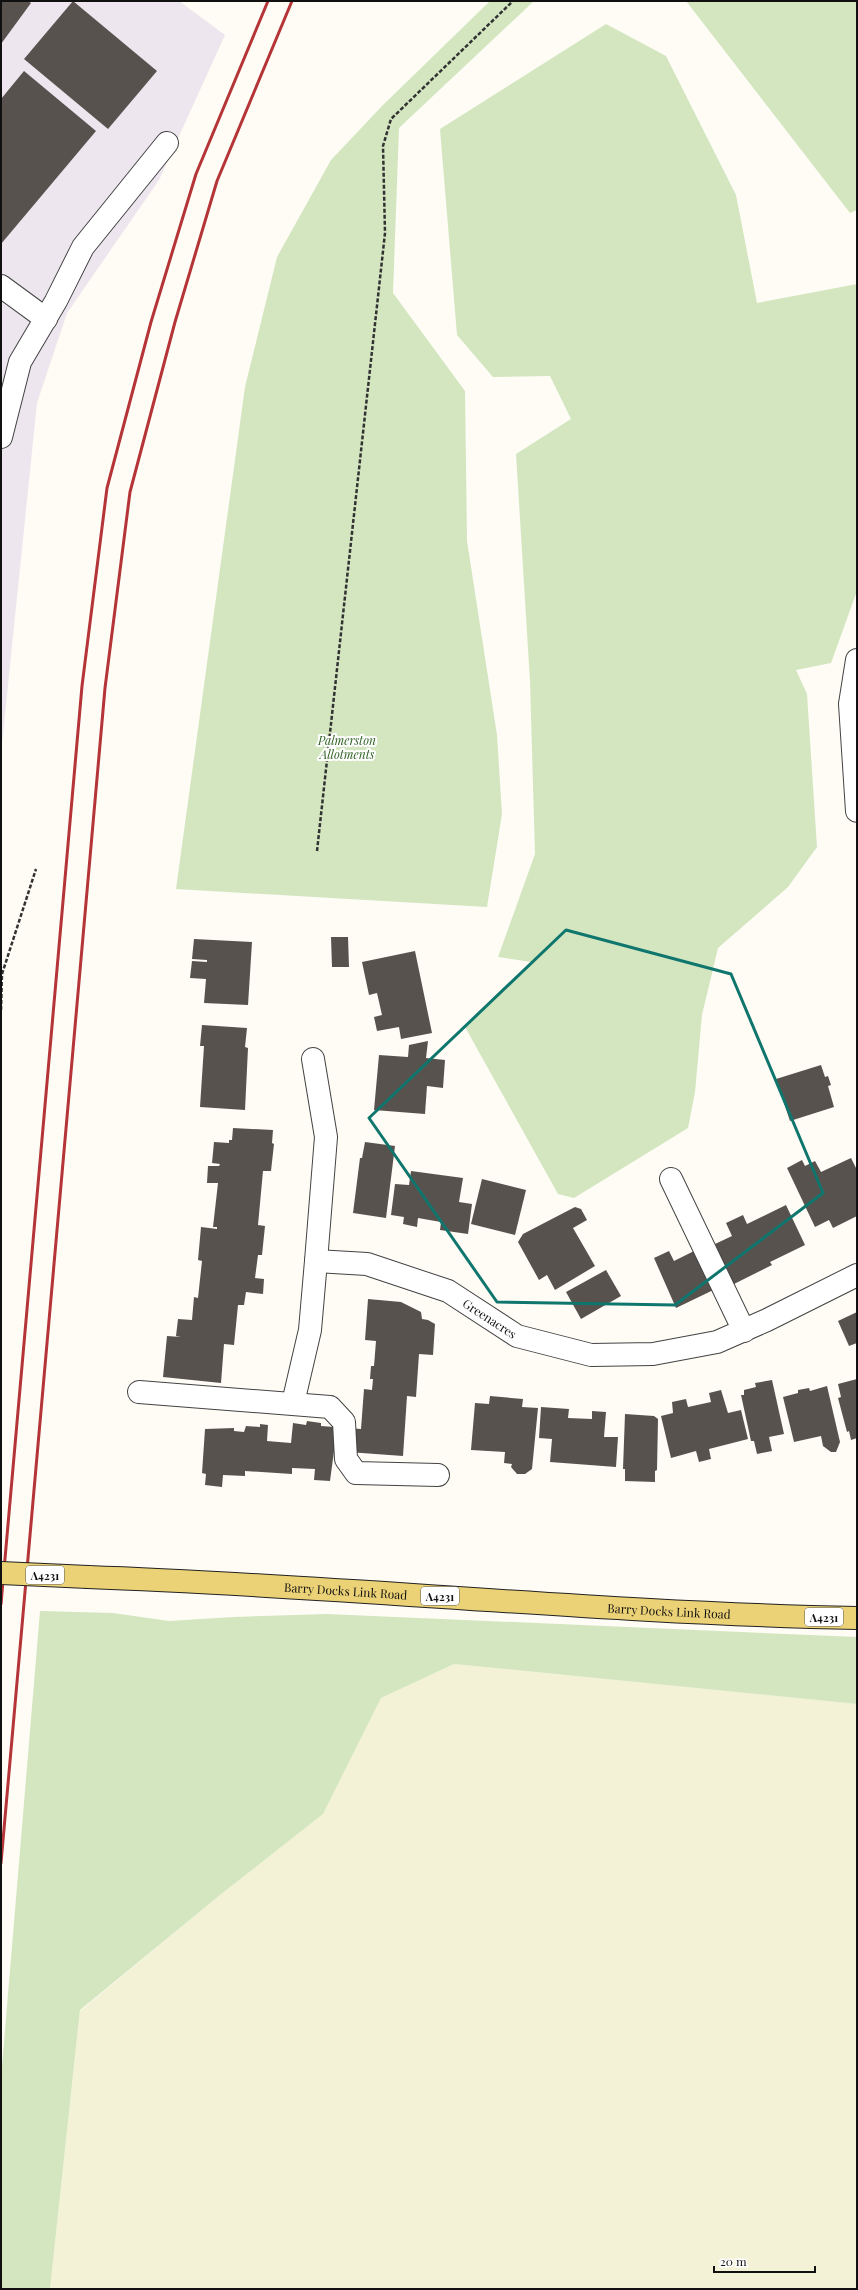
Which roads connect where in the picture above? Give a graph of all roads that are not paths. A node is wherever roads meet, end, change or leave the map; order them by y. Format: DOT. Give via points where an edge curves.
graph roads {
  1 [pos="167,143"];
  2 [pos="1,286"];
  3 [pos="46,319"];
  4 [pos="1,437"];
  5 [pos="857,660"];
  6 [pos="857,811"];
  7 [pos="313,1059"];
  8 [pos="671,1179"];
  9 [pos="316,1261"];
  10 [pos="857,1275"];
  11 [pos="744,1331"];
  12 [pos="139,1392"];
  13 [pos="293,1403"];
  14 [pos="438,1475"];
  15 [pos="1,1573"];
  16 [pos="857,1618"];
  1 -- 3 [label="street" via="83,247"];
  2 -- 3 [label="street"];
  3 -- 4 [label="street" via="20,362"];
  5 -- 6 [label="street" via="850,704"];
  7 -- 9 [label="street" via="326,1137"];
  8 -- 11 [label="street"];
  9 -- 11 [label="street, Greenacres" via="367,1264 448,1291 518,1336 591,1355 653,1354 717,1342"];
  9 -- 13 [label="street" via="310,1330"];
  10 -- 11 [label="street, Greenacres"];
  12 -- 13 [label="street"];
  13 -- 14 [label="street" via="330,1407 344,1422 346,1459 356,1473"];
  15 -- 16 [label="main road, Barry Docks Link Road / A4231, bridge" via="476,1598 635,1610"];
}
